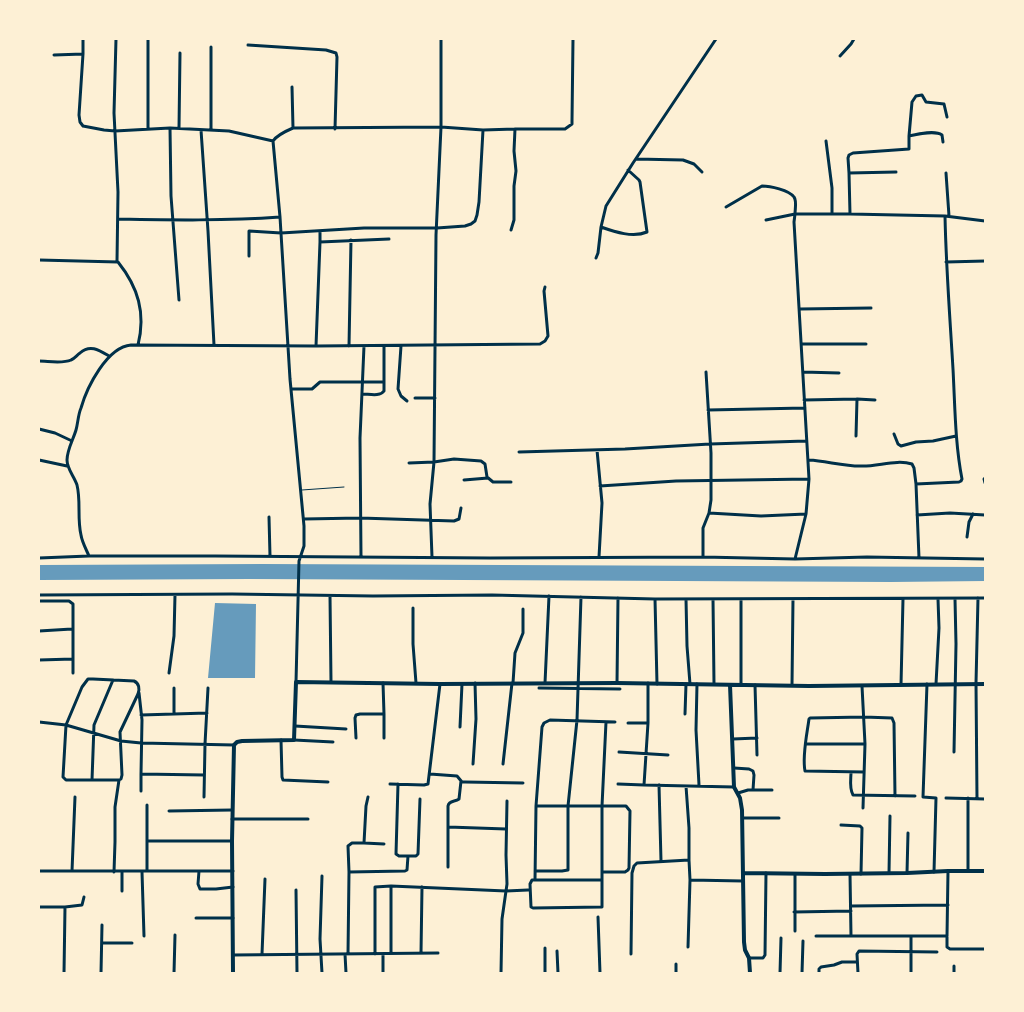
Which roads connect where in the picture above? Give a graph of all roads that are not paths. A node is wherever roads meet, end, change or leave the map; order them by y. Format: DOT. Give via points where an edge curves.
graph roads {
  1 [pos="83,39"];
  2 [pos="116,39"];
  3 [pos="148,39"];
  4 [pos="441,39"];
  5 [pos="573,39"];
  6 [pos="716,39"];
  7 [pos="854,39"];
  8 [pos="248,45"];
  9 [pos="212,47"];
  10 [pos="180,53"];
  11 [pos="83,54"];
  12 [pos="54,55"];
  13 [pos="840,56"];
  14 [pos="292,87"];
  15 [pos="947,117"];
  16 [pos="170,128"];
  17 [pos="179,128"];
  18 [pos="293,128"];
  19 [pos="441,128"];
  20 [pos="148,129"];
  21 [pos="335,129"];
  22 [pos="515,129"];
  23 [pos="201,130"];
  24 [pos="211,130"];
  25 [pos="483,130"];
  26 [pos="116,131"];
  27 [pos="909,136"];
  28 [pos="273,141"];
  29 [pos="826,141"];
  30 [pos="943,142"];
  31 [pos="636,159"];
  32 [pos="628,170"];
  33 [pos="702,172"];
  34 [pos="896,172"];
  35 [pos="849,173"];
  36 [pos="946,173"];
  37 [pos="726,207"];
  38 [pos="832,213"];
  39 [pos="795,214"];
  40 [pos="850,214"];
  41 [pos="947,216"];
  42 [pos="280,217"];
  43 [pos="118,219"];
  44 [pos="208,219"];
  45 [pos="172,220"];
  46 [pos="766,220"];
  47 [pos="985,221"];
  48 [pos="601,227"];
  49 [pos="437,228"];
  50 [pos="511,230"];
  51 [pos="320,231"];
  52 [pos="282,232"];
  53 [pos="389,239"];
  54 [pos="350,240"];
  55 [pos="320,242"];
  56 [pos="249,256"];
  57 [pos="596,258"];
  58 [pos="39,260"];
  59 [pos="117,261"];
  60 [pos="985,261"];
  61 [pos="946,262"];
  62 [pos="545,287"];
  63 [pos="179,300"];
  64 [pos="871,308"];
  65 [pos="800,309"];
  66 [pos="802,344"];
  67 [pos="866,344"];
  68 [pos="138,345"];
  69 [pos="214,345"];
  70 [pos="435,345"];
  71 [pos="289,346"];
  72 [pos="316,346"];
  73 [pos="349,346"];
  74 [pos="364,346"];
  75 [pos="384,346"];
  76 [pos="401,346"];
  77 [pos="108,356"];
  78 [pos="39,361"];
  79 [pos="706,372"];
  80 [pos="803,372"];
  81 [pos="839,373"];
  82 [pos="362,382"];
  83 [pos="384,382"];
  84 [pos="292,389"];
  85 [pos="362,394"];
  86 [pos="415,398"];
  87 [pos="435,398"];
  88 [pos="857,399"];
  89 [pos="804,400"];
  90 [pos="875,400"];
  91 [pos="407,401"];
  92 [pos="805,408"];
  93 [pos="708,410"];
  94 [pos="39,429"];
  95 [pos="894,434"];
  96 [pos="856,436"];
  97 [pos="956,436"];
  98 [pos="72,441"];
  99 [pos="806,441"];
  100 [pos="710,444"];
  101 [pos="597,450"];
  102 [pos="519,452"];
  103 [pos="39,460"];
  104 [pos="809,460"];
  105 [pos="434,462"];
  106 [pos="408,463"];
  107 [pos="67,466"];
  108 [pos="488,478"];
  109 [pos="985,478"];
  110 [pos="809,479"];
  111 [pos="464,480"];
  112 [pos="711,480"];
  113 [pos="511,482"];
  114 [pos="985,483"];
  115 [pos="916,484"];
  116 [pos="600,486"];
  117 [pos="344,487"];
  118 [pos="301,490"];
  119 [pos="461,508"];
  120 [pos="709,513"];
  121 [pos="806,514"];
  122 [pos="973,514"];
  123 [pos="985,514"];
  124 [pos="917,515"];
  125 [pos="269,517"];
  126 [pos="360,518"];
  127 [pos="304,519"];
  128 [pos="431,521"];
  129 [pos="967,537"];
  130 [pos="89,556"];
  131 [pos="270,556"];
  132 [pos="361,557"];
  133 [pos="432,557"];
  134 [pos="599,557"];
  135 [pos="702,557"];
  136 [pos="39,558"];
  137 [pos="919,558"];
  138 [pos="300,559"];
  139 [pos="795,559"];
  140 [pos="985,559"];
  141 [pos="175,594"];
  142 [pos="298,594"];
  143 [pos="39,595"];
  144 [pos="330,596"];
  145 [pos="549,596"];
  146 [pos="581,597"];
  147 [pos="618,598"];
  148 [pos="978,598"];
  149 [pos="985,598"];
  150 [pos="655,599"];
  151 [pos="686,599"];
  152 [pos="713,599"];
  153 [pos="741,599"];
  154 [pos="794,599"];
  155 [pos="903,599"];
  156 [pos="938,599"];
  157 [pos="955,599"];
  158 [pos="39,601"];
  159 [pos="413,608"];
  160 [pos="523,609"];
  161 [pos="39,630"];
  162 [pos="72,630"];
  163 [pos="73,659"];
  164 [pos="39,660"];
  165 [pos="73,673"];
  166 [pos="169,673"];
  167 [pos="113,680"];
  168 [pos="296,682"];
  169 [pos="331,682"];
  170 [pos="383,683"];
  171 [pos="416,683"];
  172 [pos="475,683"];
  173 [pos="512,683"];
  174 [pos="545,683"];
  175 [pos="578,683"];
  176 [pos="618,683"];
  177 [pos="648,683"];
  178 [pos="976,683"];
  179 [pos="440,684"];
  180 [pos="462,684"];
  181 [pos="657,684"];
  182 [pos="688,684"];
  183 [pos="697,684"];
  184 [pos="714,684"];
  185 [pos="755,684"];
  186 [pos="927,684"];
  187 [pos="936,684"];
  188 [pos="955,684"];
  189 [pos="985,684"];
  190 [pos="730,685"];
  191 [pos="741,685"];
  192 [pos="902,685"];
  193 [pos="792,686"];
  194 [pos="862,686"];
  195 [pos="174,688"];
  196 [pos="208,688"];
  197 [pos="539,688"];
  198 [pos="578,688"];
  199 [pos="620,689"];
  200 [pos="139,691"];
  201 [pos="207,713"];
  202 [pos="141,714"];
  203 [pos="174,714"];
  204 [pos="384,714"];
  205 [pos="685,714"];
  206 [pos="864,717"];
  207 [pos="577,720"];
  208 [pos="39,722"];
  209 [pos="606,722"];
  210 [pos="615,722"];
  211 [pos="628,722"];
  212 [pos="648,723"];
  213 [pos="66,725"];
  214 [pos="295,726"];
  215 [pos="460,727"];
  216 [pos="346,729"];
  217 [pos="94,732"];
  218 [pos="356,738"];
  219 [pos="384,738"];
  220 [pos="757,738"];
  221 [pos="733,739"];
  222 [pos="281,740"];
  223 [pos="294,740"];
  224 [pos="121,741"];
  225 [pos="332,742"];
  226 [pos="141,743"];
  227 [pos="205,744"];
  228 [pos="806,744"];
  229 [pos="865,744"];
  230 [pos="234,745"];
  231 [pos="619,752"];
  232 [pos="954,752"];
  233 [pos="646,754"];
  234 [pos="668,755"];
  235 [pos="757,755"];
  236 [pos="473,764"];
  237 [pos="503,764"];
  238 [pos="734,768"];
  239 [pos="851,772"];
  240 [pos="864,772"];
  241 [pos="141,774"];
  242 [pos="430,774"];
  243 [pos="204,775"];
  244 [pos="92,780"];
  245 [pos="119,780"];
  246 [pos="461,780"];
  247 [pos="328,782"];
  248 [pos="523,783"];
  249 [pos="390,784"];
  250 [pos="398,784"];
  251 [pos="618,784"];
  252 [pos="644,785"];
  253 [pos="659,785"];
  254 [pos="686,786"];
  255 [pos="699,786"];
  256 [pos="734,787"];
  257 [pos="753,790"];
  258 [pos="772,790"];
  259 [pos="141,791"];
  260 [pos="738,793"];
  261 [pos="863,795"];
  262 [pos="895,796"];
  263 [pos="915,796"];
  264 [pos="75,797"];
  265 [pos="204,797"];
  266 [pos="368,797"];
  267 [pos="946,798"];
  268 [pos="968,798"];
  269 [pos="420,799"];
  270 [pos="976,799"];
  271 [pos="985,799"];
  272 [pos="507,801"];
  273 [pos="147,806"];
  274 [pos="536,806"];
  275 [pos="568,806"];
  276 [pos="602,806"];
  277 [pos="863,808"];
  278 [pos="232,810"];
  279 [pos="169,811"];
  280 [pos="890,816"];
  281 [pos="743,818"];
  282 [pos="779,818"];
  283 [pos="232,819"];
  284 [pos="308,819"];
  285 [pos="841,825"];
  286 [pos="448,827"];
  287 [pos="506,828"];
  288 [pos="908,833"];
  289 [pos="232,840"];
  290 [pos="147,841"];
  291 [pos="364,843"];
  292 [pos="384,844"];
  293 [pos="408,856"];
  294 [pos="689,860"];
  295 [pos="661,861"];
  296 [pos="448,867"];
  297 [pos="968,870"];
  298 [pos="39,871"];
  299 [pos="72,871"];
  300 [pos="198,871"];
  301 [pos="232,871"];
  302 [pos="535,871"];
  303 [pos="948,871"];
  304 [pos="985,871"];
  305 [pos="114,872"];
  306 [pos="122,872"];
  307 [pos="142,872"];
  308 [pos="147,872"];
  309 [pos="349,872"];
  310 [pos="602,872"];
  311 [pos="934,872"];
  312 [pos="744,873"];
  313 [pos="766,873"];
  314 [pos="907,873"];
  315 [pos="795,874"];
  316 [pos="850,874"];
  317 [pos="861,874"];
  318 [pos="889,874"];
  319 [pos="322,876"];
  320 [pos="265,878"];
  321 [pos="535,880"];
  322 [pos="602,880"];
  323 [pos="690,880"];
  324 [pos="743,881"];
  325 [pos="391,886"];
  326 [pos="233,887"];
  327 [pos="422,887"];
  328 [pos="296,890"];
  329 [pos="506,890"];
  330 [pos="528,890"];
  331 [pos="122,892"];
  332 [pos="84,897"];
  333 [pos="851,906"];
  334 [pos="948,906"];
  335 [pos="39,907"];
  336 [pos="65,907"];
  337 [pos="851,911"];
  338 [pos="794,912"];
  339 [pos="598,917"];
  340 [pos="196,918"];
  341 [pos="233,918"];
  342 [pos="102,925"];
  343 [pos="795,932"];
  344 [pos="175,935"];
  345 [pos="144,936"];
  346 [pos="816,936"];
  347 [pos="851,936"];
  348 [pos="911,936"];
  349 [pos="947,936"];
  350 [pos="781,938"];
  351 [pos="803,941"];
  352 [pos="102,943"];
  353 [pos="132,943"];
  354 [pos="688,947"];
  355 [pos="545,948"];
  356 [pos="985,949"];
  357 [pos="557,952"];
  358 [pos="911,952"];
  359 [pos="937,952"];
  360 [pos="421,953"];
  361 [pos="438,953"];
  362 [pos="262,954"];
  363 [pos="297,954"];
  364 [pos="321,954"];
  365 [pos="347,954"];
  366 [pos="375,954"];
  367 [pos="383,954"];
  368 [pos="391,954"];
  369 [pos="631,954"];
  370 [pos="233,955"];
  371 [pos="748,958"];
  372 [pos="857,962"];
  373 [pos="676,964"];
  374 [pos="954,966"];
  375 [pos="64,973"];
  376 [pos="101,973"];
  377 [pos="174,973"];
  378 [pos="234,973"];
  379 [pos="297,973"];
  380 [pos="322,973"];
  381 [pos="346,973"];
  382 [pos="383,973"];
  383 [pos="502,973"];
  384 [pos="545,973"];
  385 [pos="558,973"];
  386 [pos="600,973"];
  387 [pos="676,973"];
  388 [pos="750,973"];
  389 [pos="780,973"];
  390 [pos="802,973"];
  391 [pos="819,973"];
  392 [pos="858,973"];
  393 [pos="911,973"];
  394 [pos="954,973"];
  1 -- 11 [label="street"];
  2 -- 26 [label="street"];
  3 -- 20 [label="street"];
  4 -- 19 [label="street"];
  5 -- 22 [label="street" via="572,124 563,129"];
  6 -- 31 [label="street"];
  7 -- 13 [label="street"];
  8 -- 21 [label="street" via="336,53"];
  9 -- 24 [label="street"];
  10 -- 17 [label="street"];
  11 -- 12 [label="street"];
  11 -- 26 [label="street" via="80,122 85,127"];
  14 -- 18 [label="street"];
  15 -- 27 [label="street" via="944,104 926,102 922,95 916,96 912,102"];
  16 -- 17 [label="street"];
  16 -- 20 [label="street"];
  16 -- 45 [label="street"];
  17 -- 23 [label="street"];
  18 -- 21 [label="street"];
  18 -- 28 [label="street"];
  19 -- 21 [label="street"];
  19 -- 25 [label="street"];
  19 -- 49 [label="street"];
  20 -- 26 [label="street"];
  22 -- 25 [label="street"];
  22 -- 50 [label="street" via="516,171"];
  23 -- 24 [label="street"];
  23 -- 44 [label="street"];
  24 -- 28 [label="street"];
  25 -- 49 [label="street" via="475,221 465,226"];
  26 -- 43 [label="street"];
  27 -- 30 [label="street" via="938,132"];
  27 -- 35 [label="street" via="909,149 851,154 848,158"];
  28 -- 42 [label="street"];
  29 -- 38 [label="street"];
  31 -- 32 [label="street"];
  31 -- 33 [label="street" via="682,160 694,164"];
  32 -- 48 [label="street" via="606,206"];
  32 -- 48 [label="street" via="640,182 647,232 624,233"];
  34 -- 35 [label="street"];
  35 -- 40 [label="street"];
  36 -- 41 [label="street"];
  37 -- 39 [label="street" via="767,186 794,197"];
  38 -- 39 [label="street"];
  38 -- 40 [label="street"];
  39 -- 46 [label="street"];
  39 -- 65 [label="street"];
  40 -- 41 [label="street"];
  41 -- 47 [label="street"];
  41 -- 61 [label="street"];
  42 -- 44 [label="street"];
  42 -- 52 [label="street"];
  43 -- 45 [label="street"];
  43 -- 59 [label="street"];
  44 -- 45 [label="street"];
  44 -- 69 [label="street"];
  45 -- 63 [label="street"];
  48 -- 57 [label="street"];
  49 -- 51 [label="street"];
  49 -- 70 [label="street"];
  51 -- 52 [label="street"];
  51 -- 55 [label="street"];
  52 -- 56 [label="street" via="249,231"];
  52 -- 71 [label="street"];
  53 -- 54 [label="street"];
  54 -- 55 [label="street"];
  54 -- 73 [label="street"];
  55 -- 72 [label="street"];
  58 -- 59 [label="street"];
  59 -- 68 [label="street" via="139,302 142,324"];
  60 -- 61 [label="street"];
  61 -- 97 [label="street"];
  62 -- 70 [label="street" via="548,336 544,343"];
  64 -- 65 [label="street"];
  65 -- 66 [label="street"];
  66 -- 67 [label="street"];
  66 -- 80 [label="street"];
  68 -- 69 [label="street"];
  68 -- 77 [label="street" via="124,346"];
  69 -- 71 [label="street"];
  70 -- 76 [label="street"];
  70 -- 87 [label="street"];
  71 -- 72 [label="street"];
  71 -- 84 [label="street"];
  72 -- 73 [label="street"];
  73 -- 74 [label="street"];
  74 -- 75 [label="street"];
  74 -- 82 [label="street"];
  75 -- 76 [label="street"];
  75 -- 83 [label="street"];
  76 -- 91 [label="street" via="398,389"];
  77 -- 78 [label="street" via="89,348 69,361"];
  77 -- 98 [label="street" via="83,401"];
  79 -- 93 [label="street"];
  80 -- 81 [label="street"];
  80 -- 89 [label="street"];
  82 -- 83 [label="street"];
  82 -- 84 [label="street" via="323,382 312,389"];
  82 -- 85 [label="street"];
  83 -- 85 [label="street" via="382,394"];
  84 -- 118 [label="street"];
  85 -- 126 [label="street"];
  86 -- 87 [label="street"];
  87 -- 105 [label="street"];
  88 -- 89 [label="street"];
  88 -- 90 [label="street"];
  88 -- 96 [label="street"];
  89 -- 92 [label="street"];
  92 -- 93 [label="street"];
  92 -- 99 [label="street"];
  93 -- 100 [label="street"];
  94 -- 98 [label="street"];
  95 -- 97 [label="street" via="901,446"];
  97 -- 115 [label="street" via="961,481"];
  98 -- 107 [label="street"];
  99 -- 100 [label="street"];
  99 -- 104 [label="street"];
  100 -- 101 [label="street"];
  100 -- 112 [label="street"];
  101 -- 102 [label="street"];
  101 -- 116 [label="street"];
  103 -- 107 [label="street"];
  104 -- 110 [label="street"];
  104 -- 115 [label="street" via="862,466 909,463 914,468"];
  105 -- 106 [label="street"];
  105 -- 108 [label="street" via="481,461 485,464"];
  105 -- 128 [label="street"];
  107 -- 130 [label="street" via="78,490 80,534"];
  108 -- 111 [label="street"];
  108 -- 113 [label="street" via="493,482"];
  109 -- 114 [label="street"];
  110 -- 112 [label="street"];
  110 -- 121 [label="street"];
  112 -- 116 [label="street"];
  112 -- 120 [label="street"];
  115 -- 124 [label="street"];
  116 -- 134 [label="street"];
  117 -- 118 [label="lane"];
  118 -- 127 [label="street"];
  119 -- 128 [label="street" via="458,520"];
  120 -- 121 [label="street"];
  120 -- 135 [label="street" via="702,528"];
  121 -- 139 [label="street"];
  122 -- 123 [label="street"];
  122 -- 124 [label="street"];
  122 -- 129 [label="street"];
  124 -- 137 [label="street"];
  125 -- 131 [label="street"];
  126 -- 127 [label="street"];
  126 -- 128 [label="street"];
  126 -- 132 [label="street"];
  127 -- 138 [label="street" via="304,546"];
  128 -- 133 [label="street"];
  130 -- 131 [label="street"];
  130 -- 136 [label="street"];
  131 -- 138 [label="street"];
  132 -- 133 [label="street"];
  132 -- 138 [label="street"];
  133 -- 134 [label="street"];
  134 -- 135 [label="street"];
  135 -- 139 [label="street"];
  137 -- 139 [label="street"];
  137 -- 140 [label="street"];
  138 -- 142 [label="street"];
  141 -- 142 [label="street"];
  141 -- 143 [label="street"];
  141 -- 166 [label="street"];
  142 -- 144 [label="street"];
  142 -- 168 [label="street"];
  144 -- 145 [label="street"];
  144 -- 169 [label="street"];
  145 -- 146 [label="street"];
  145 -- 174 [label="street"];
  146 -- 147 [label="street"];
  146 -- 175 [label="street"];
  147 -- 150 [label="street"];
  147 -- 176 [label="street"];
  148 -- 149 [label="street"];
  148 -- 157 [label="street"];
  148 -- 178 [label="street"];
  150 -- 151 [label="street"];
  150 -- 181 [label="street"];
  151 -- 152 [label="street"];
  151 -- 182 [label="street"];
  152 -- 153 [label="street"];
  152 -- 184 [label="street"];
  153 -- 154 [label="street"];
  153 -- 191 [label="street"];
  154 -- 155 [label="street"];
  154 -- 193 [label="street"];
  155 -- 156 [label="street"];
  155 -- 192 [label="street"];
  156 -- 157 [label="street"];
  156 -- 187 [label="street"];
  157 -- 188 [label="street"];
  158 -- 162 [label="street" via="72,602"];
  159 -- 171 [label="street"];
  160 -- 173 [label="street" via="523,633 515,652"];
  161 -- 162 [label="street"];
  162 -- 163 [label="street"];
  163 -- 164 [label="street"];
  163 -- 165 [label="street"];
  167 -- 200 [label="street" via="136,682"];
  167 -- 213 [label="street" via="93,678 86,681"];
  167 -- 217 [label="street" via="95,720"];
  168 -- 169 [label="street"];
  168 -- 214 [label="street"];
  169 -- 170 [label="street"];
  170 -- 171 [label="street"];
  170 -- 204 [label="street"];
  171 -- 179 [label="street"];
  172 -- 173 [label="street"];
  172 -- 180 [label="street"];
  172 -- 236 [label="street"];
  173 -- 174 [label="street"];
  173 -- 237 [label="street"];
  174 -- 175 [label="street"];
  175 -- 176 [label="street"];
  175 -- 198 [label="street"];
  176 -- 177 [label="street"];
  177 -- 181 [label="street"];
  177 -- 212 [label="street"];
  178 -- 188 [label="street"];
  178 -- 189 [label="street"];
  178 -- 270 [label="street"];
  179 -- 180 [label="street"];
  179 -- 242 [label="street"];
  180 -- 215 [label="street"];
  181 -- 182 [label="street"];
  182 -- 183 [label="street"];
  182 -- 205 [label="street"];
  183 -- 184 [label="street"];
  183 -- 255 [label="street"];
  184 -- 190 [label="street"];
  185 -- 191 [label="street"];
  185 -- 193 [label="street"];
  185 -- 220 [label="street"];
  186 -- 187 [label="street"];
  186 -- 192 [label="street"];
  186 -- 311 [label="street" via="923,797 936,798"];
  187 -- 188 [label="street"];
  188 -- 232 [label="street"];
  190 -- 191 [label="street"];
  190 -- 221 [label="street"];
  192 -- 194 [label="street"];
  193 -- 194 [label="street"];
  194 -- 206 [label="street"];
  195 -- 203 [label="street"];
  196 -- 201 [label="street"];
  197 -- 198 [label="street"];
  198 -- 199 [label="street"];
  198 -- 207 [label="street"];
  200 -- 202 [label="street"];
  200 -- 224 [label="street" via="120,732"];
  201 -- 203 [label="street"];
  201 -- 227 [label="street"];
  202 -- 203 [label="street"];
  202 -- 226 [label="street"];
  204 -- 218 [label="street" via="356,715"];
  204 -- 219 [label="street"];
  206 -- 228 [label="street" via="810,718"];
  206 -- 229 [label="street"];
  206 -- 262 [label="street" via="893,719"];
  207 -- 209 [label="street"];
  207 -- 274 [label="street" via="550,720 542,725"];
  207 -- 275 [label="street"];
  208 -- 213 [label="street"];
  209 -- 210 [label="street"];
  209 -- 276 [label="street"];
  211 -- 212 [label="street"];
  212 -- 233 [label="street"];
  213 -- 217 [label="street"];
  213 -- 244 [label="street" via="63,778"];
  214 -- 216 [label="street"];
  214 -- 223 [label="street"];
  217 -- 224 [label="street"];
  217 -- 244 [label="street"];
  220 -- 221 [label="street"];
  220 -- 235 [label="street"];
  221 -- 238 [label="street"];
  222 -- 223 [label="street"];
  222 -- 230 [label="street" via="242,741"];
  222 -- 247 [label="street" via="283,780"];
  223 -- 225 [label="street"];
  224 -- 226 [label="street"];
  224 -- 245 [label="street" via="122,775"];
  226 -- 227 [label="street"];
  226 -- 241 [label="street"];
  227 -- 230 [label="street"];
  227 -- 243 [label="street"];
  228 -- 229 [label="street"];
  228 -- 239 [label="street" via="806,771"];
  229 -- 240 [label="street"];
  230 -- 278 [label="street"];
  231 -- 233 [label="street"];
  233 -- 234 [label="street"];
  233 -- 252 [label="street"];
  238 -- 256 [label="street"];
  238 -- 257 [label="street" via="753,771"];
  239 -- 240 [label="street"];
  239 -- 261 [label="street" via="851,794"];
  240 -- 261 [label="street"];
  241 -- 243 [label="street"];
  241 -- 259 [label="street"];
  242 -- 246 [label="street" via="455,776"];
  242 -- 250 [label="street" via="427,785"];
  243 -- 265 [label="street"];
  244 -- 245 [label="street"];
  245 -- 305 [label="street" via="114,807"];
  246 -- 248 [label="street"];
  246 -- 286 [label="street" via="459,799 448,804"];
  249 -- 250 [label="street"];
  250 -- 293 [label="street" via="396,854"];
  251 -- 252 [label="street"];
  252 -- 253 [label="street"];
  253 -- 254 [label="street"];
  253 -- 295 [label="street"];
  254 -- 255 [label="street"];
  254 -- 294 [label="street"];
  255 -- 256 [label="street"];
  256 -- 260 [label="street"];
  257 -- 258 [label="street"];
  257 -- 260 [label="street"];
  260 -- 281 [label="street"];
  261 -- 262 [label="street"];
  261 -- 277 [label="street"];
  262 -- 263 [label="street"];
  264 -- 299 [label="street"];
  266 -- 291 [label="street"];
  267 -- 268 [label="street"];
  268 -- 270 [label="street"];
  268 -- 297 [label="street"];
  269 -- 293 [label="street" via="418,854"];
  270 -- 271 [label="street"];
  272 -- 287 [label="street"];
  273 -- 290 [label="street"];
  274 -- 275 [label="street"];
  274 -- 302 [label="street"];
  275 -- 276 [label="street"];
  275 -- 302 [label="street" via="568,870"];
  276 -- 310 [label="street"];
  276 -- 310 [label="street" via="626,806 629,809 630,843 628,870"];
  278 -- 279 [label="street"];
  278 -- 283 [label="street"];
  280 -- 318 [label="street"];
  281 -- 282 [label="street"];
  281 -- 312 [label="street"];
  283 -- 284 [label="street"];
  283 -- 289 [label="street"];
  285 -- 317 [label="street" via="862,828"];
  286 -- 287 [label="street"];
  286 -- 296 [label="street"];
  287 -- 329 [label="street"];
  288 -- 314 [label="street"];
  289 -- 290 [label="street"];
  289 -- 301 [label="street"];
  290 -- 308 [label="street"];
  291 -- 292 [label="street"];
  291 -- 309 [label="street" via="350,843 348,846"];
  293 -- 309 [label="street" via="405,872"];
  294 -- 295 [label="street"];
  294 -- 323 [label="street"];
  295 -- 369 [label="street" via="639,862 633,868"];
  297 -- 303 [label="street"];
  297 -- 304 [label="street"];
  298 -- 299 [label="street"];
  299 -- 305 [label="street"];
  300 -- 301 [label="street"];
  300 -- 308 [label="street"];
  300 -- 326 [label="street" via="200,889"];
  301 -- 326 [label="street"];
  302 -- 321 [label="street"];
  303 -- 311 [label="street"];
  303 -- 334 [label="street"];
  305 -- 306 [label="street"];
  306 -- 307 [label="street"];
  306 -- 331 [label="street"];
  307 -- 308 [label="street"];
  307 -- 345 [label="street"];
  309 -- 365 [label="street"];
  310 -- 322 [label="street"];
  311 -- 314 [label="street"];
  312 -- 313 [label="street"];
  312 -- 324 [label="street"];
  313 -- 315 [label="street"];
  313 -- 371 [label="street" via="765,955"];
  314 -- 318 [label="street"];
  315 -- 316 [label="street"];
  315 -- 338 [label="street"];
  316 -- 317 [label="street"];
  316 -- 333 [label="street"];
  317 -- 318 [label="street"];
  319 -- 364 [label="street"];
  320 -- 362 [label="street"];
  321 -- 322 [label="street"];
  321 -- 322 [label="street" via="530,882 533,908 601,908"];
  323 -- 324 [label="street"];
  323 -- 354 [label="street"];
  324 -- 371 [label="street" via="744,942"];
  325 -- 327 [label="street"];
  325 -- 366 [label="street" via="374,888"];
  325 -- 368 [label="street"];
  326 -- 341 [label="street"];
  327 -- 329 [label="street"];
  327 -- 360 [label="street"];
  328 -- 363 [label="street"];
  329 -- 330 [label="street"];
  329 -- 383 [label="street" via="502,919"];
  332 -- 336 [label="street" via="82,906"];
  333 -- 334 [label="street"];
  333 -- 337 [label="street"];
  334 -- 349 [label="street"];
  335 -- 336 [label="street"];
  336 -- 375 [label="street"];
  337 -- 338 [label="street"];
  337 -- 347 [label="street"];
  338 -- 343 [label="street"];
  339 -- 386 [label="street"];
  340 -- 341 [label="street"];
  341 -- 370 [label="street"];
  342 -- 352 [label="street"];
  344 -- 377 [label="street"];
  346 -- 347 [label="street"];
  347 -- 348 [label="street"];
  348 -- 349 [label="street"];
  348 -- 358 [label="street"];
  349 -- 356 [label="street" via="950,949"];
  350 -- 389 [label="street"];
  351 -- 390 [label="street"];
  352 -- 353 [label="street"];
  352 -- 376 [label="street"];
  355 -- 384 [label="street"];
  357 -- 385 [label="street"];
  358 -- 359 [label="street"];
  358 -- 372 [label="street" via="859,951"];
  358 -- 393 [label="street"];
  360 -- 361 [label="street"];
  360 -- 368 [label="street"];
  362 -- 363 [label="street"];
  362 -- 370 [label="street"];
  363 -- 364 [label="street"];
  363 -- 379 [label="street"];
  364 -- 365 [label="street"];
  364 -- 380 [label="street"];
  365 -- 366 [label="street"];
  365 -- 381 [label="street"];
  366 -- 367 [label="street"];
  367 -- 368 [label="street"];
  367 -- 382 [label="street"];
  370 -- 378 [label="street"];
  371 -- 388 [label="street"];
  372 -- 391 [label="street" via="820,967"];
  372 -- 392 [label="street"];
  373 -- 387 [label="street"];
  374 -- 394 [label="street"];
}
